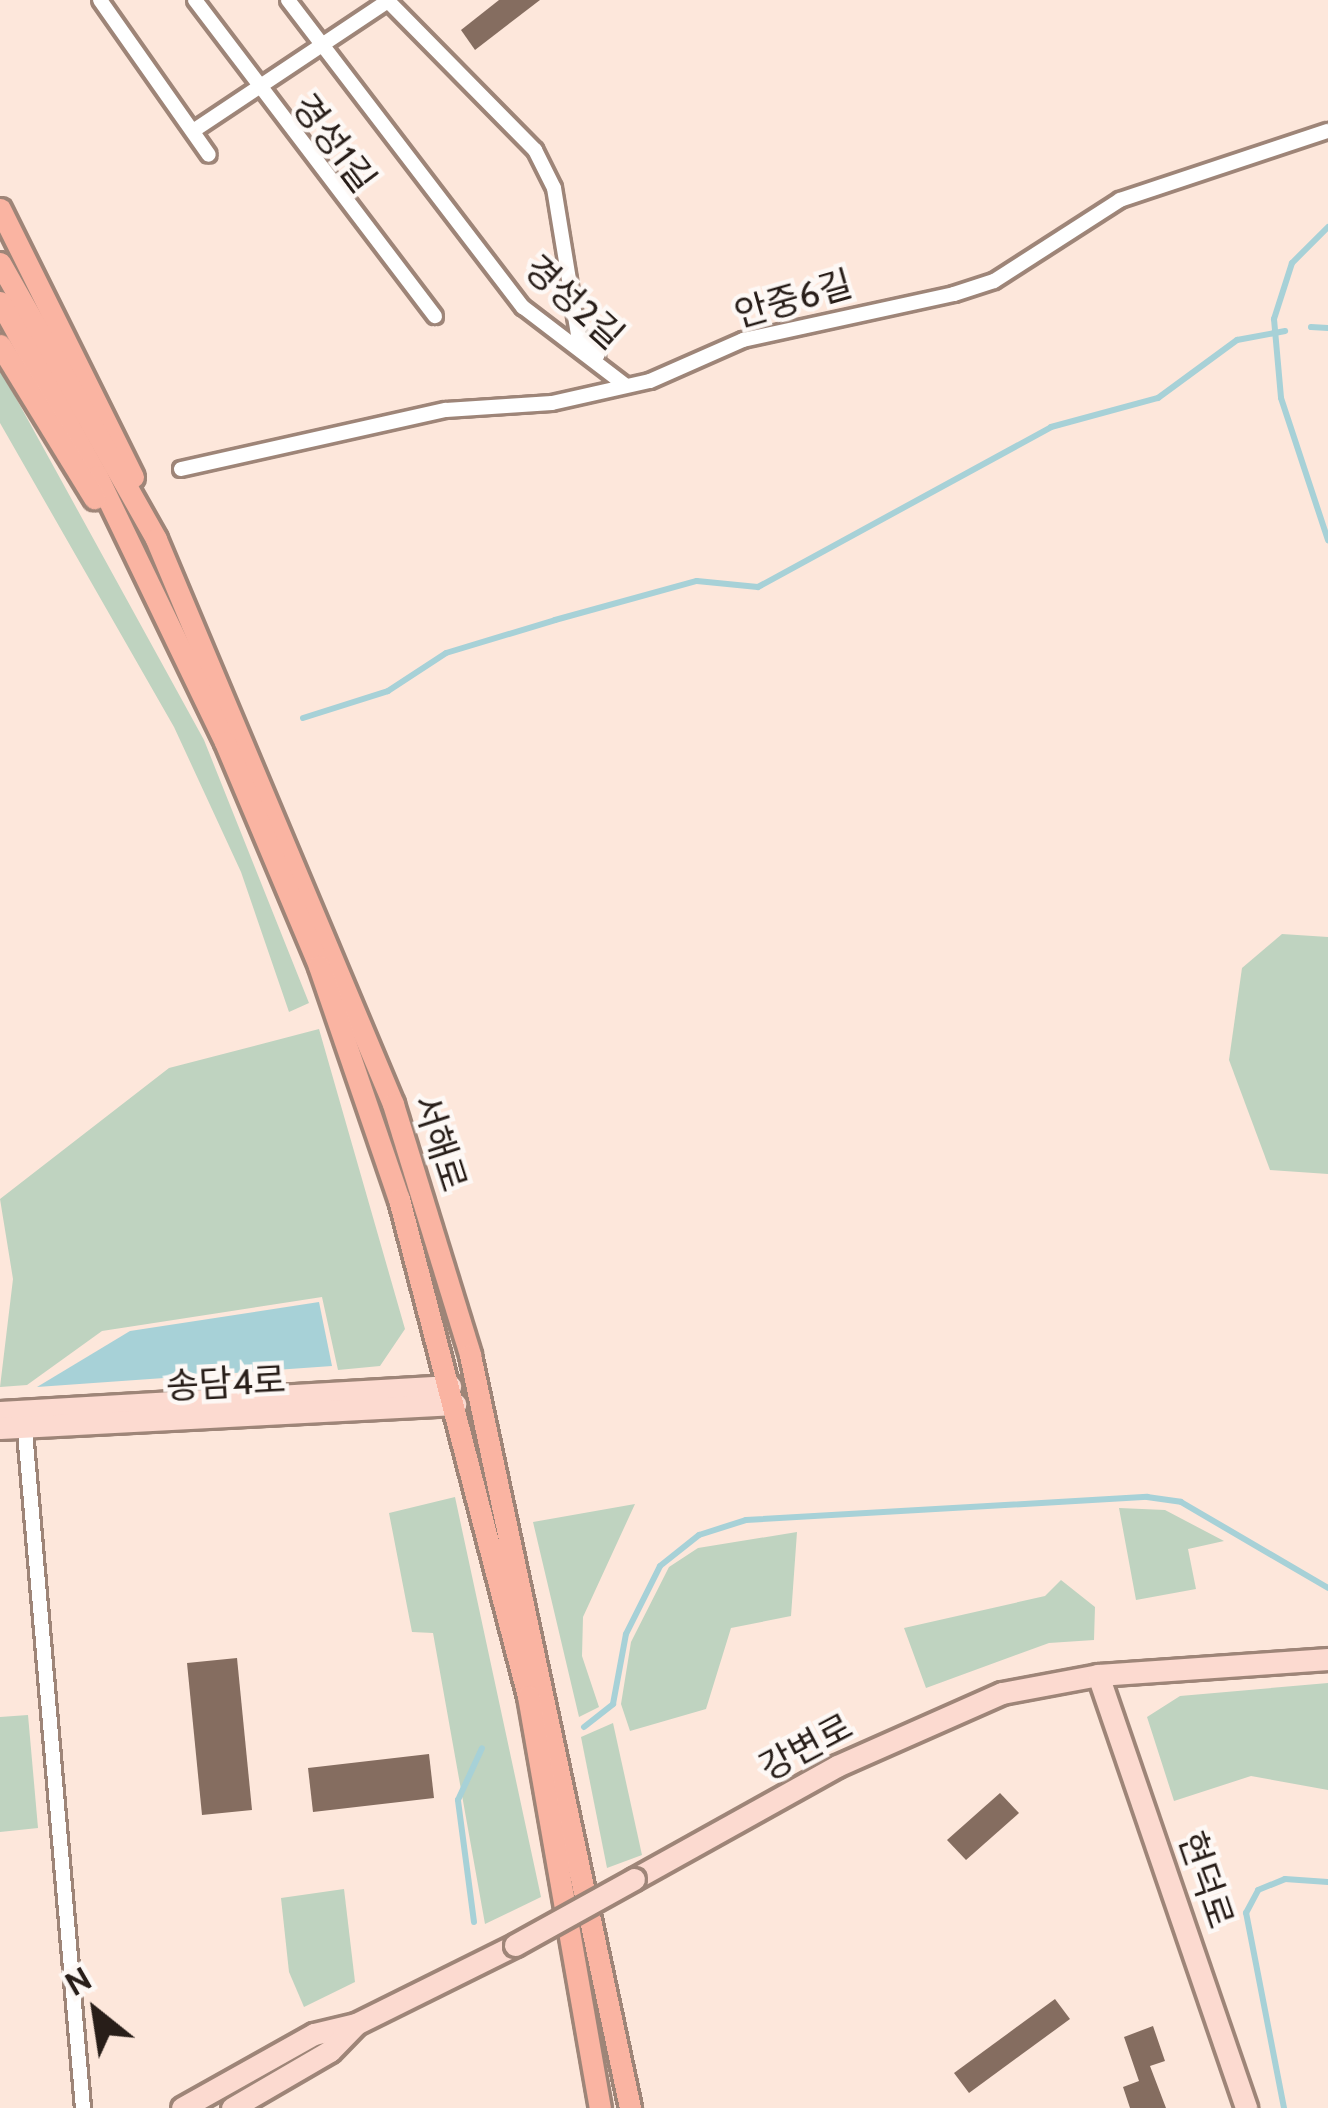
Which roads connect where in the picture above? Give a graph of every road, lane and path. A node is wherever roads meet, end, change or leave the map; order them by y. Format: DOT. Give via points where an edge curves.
graph roads {
  1 [pos="100,0"];
  2 [pos="195,0"];
  3 [pos="287,0"];
  4 [pos="388,1"];
  5 [pos="322,47"];
  6 [pos="256,90"];
  7 [pos="193,131"];
  8 [pos="1328,131"];
  9 [pos="209,155"];
  10 [pos="0,209"];
  11 [pos="0,263"];
  12 [pos="0,302"];
  13 [pos="435,316"];
  14 [pos="0,345"];
  15 [pos="625,385"];
  16 [pos="181,469"];
  17 [pos="156,539"];
  18 [pos="154,592"];
  19 [pos="452,1395"];
  20 [pos="0,1412"];
  21 [pos="24,1419"];
  22 [pos="0,1428"];
  23 [pos="1328,1659"];
  24 [pos="1098,1675"];
  25 [pos="356,2024"];
  26 [pos="83,2108"];
  27 [pos="182,2108"];
  28 [pos="232,2108"];
  29 [pos="600,2108"];
  30 [pos="630,2108"];
  31 [pos="1246,2108"];
  1 -- 7 [label="street"];
  2 -- 6 [label="street, 경성1길"];
  3 -- 5 [label="street, 경성2길"];
  4 -- 5 [label="street"];
  4 -- 15 [label="street, 경성2길" via="535,150 554,188 578,334"];
  5 -- 6 [label="street"];
  5 -- 15 [label="street, 경성2길" via="523,307"];
  6 -- 7 [label="street"];
  6 -- 13 [label="street, 경성1길"];
  7 -- 9 [label="street"];
  8 -- 15 [label="street, 안중6길" via="1120,200 994,281 743,340 698,366"];
  10 -- 17 [label="main road" via="109,413"];
  11 -- 17 [label="main road, 서해로"];
  12 -- 18 [label="main road, 서해로"];
  14 -- 18 [label="main road"];
  15 -- 16 [label="street, 안중6길" via="552,403 446,410"];
  17 -- 30 [label="main road, 서해로" via="335,947 437,1240 547,1695"];
  18 -- 19 [label="main road, 서해로" via="319,966"];
  19 -- 21 [label="street, 송담4로"];
  19 -- 29 [label="main road, 서해로" via="529,1696"];
  20 -- 21 [label="street, 송담4로"];
  21 -- 22 [label="street, 송담4로"];
  21 -- 26 [label="street"];
  23 -- 24 [label="street, 강변로"];
  24 -- 25 [label="street, 강변로, bridge" via="1002,1693 901,1735"];
  24 -- 31 [label="street, 현덕로"];
  25 -- 27 [label="street, 강변로" via="314,2034"];
  25 -- 28 [label="street, 강변로" via="330,2051"];
}
